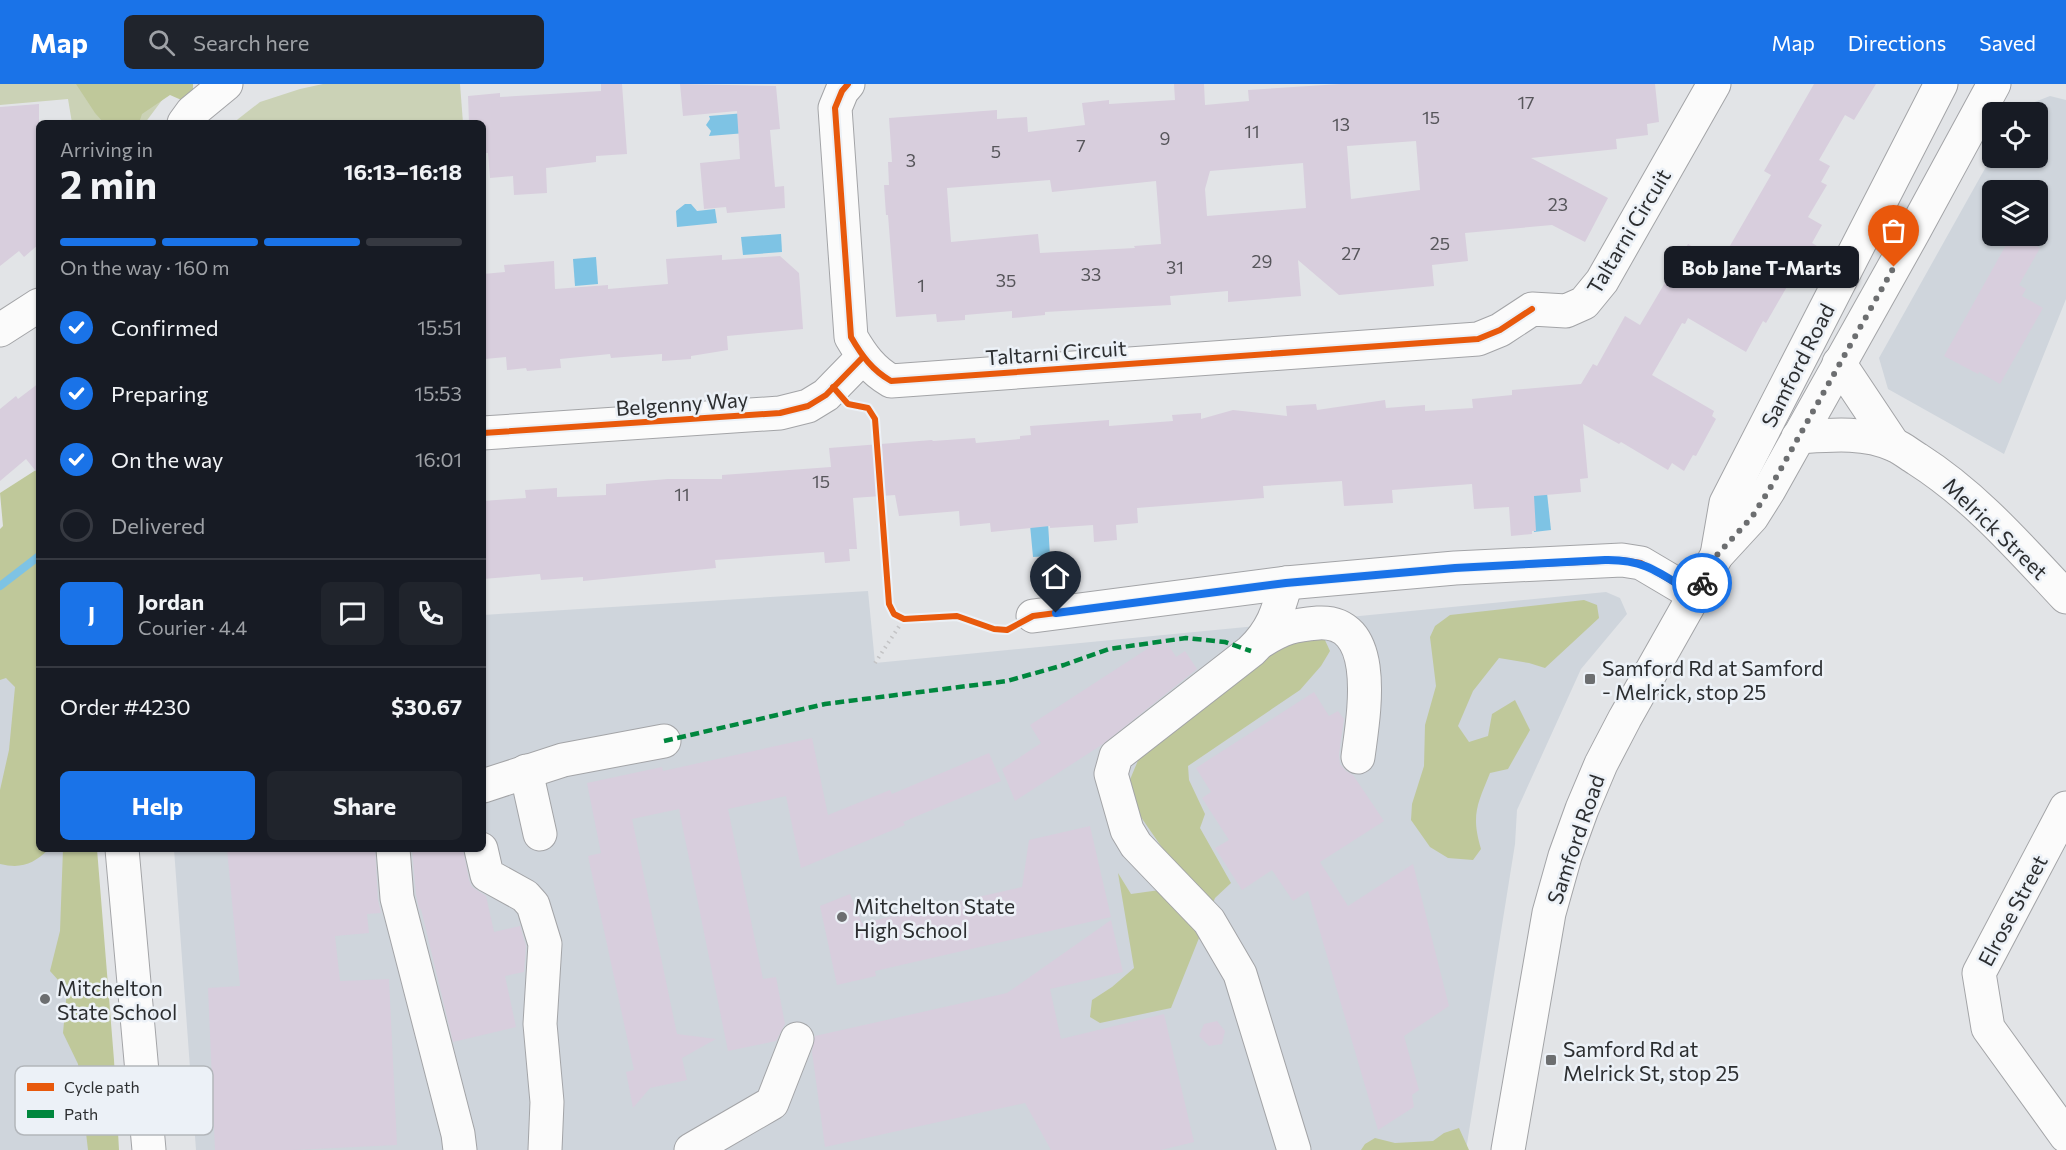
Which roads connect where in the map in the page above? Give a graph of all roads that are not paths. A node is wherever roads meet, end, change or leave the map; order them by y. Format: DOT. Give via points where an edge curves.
graph roads {
  1 [pos="226,84"];
  2 [pos="848,84"];
  3 [pos="1714,84"];
  4 [pos="1941,84"];
  5 [pos="1994,84"];
  6 [pos="186,120"];
  7 [pos="36,307"];
  8 [pos="0,330"];
  9 [pos="863,357"];
  10 [pos="1839,363"];
  11 [pos="486,433"];
  12 [pos="1798,436"];
  13 [pos="1893,444"];
  14 [pos="1717,555"];
  15 [pos="1286,583"];
  16 [pos="1695,595"];
  17 [pos="2066,597"];
  18 [pos="1033,616"];
  19 [pos="1262,641"];
  20 [pos="664,741"];
  21 [pos="1358,757"];
  22 [pos="526,771"];
  23 [pos="486,785"];
  24 [pos="2066,808"];
  25 [pos="540,834"];
  26 [pos="122,852"];
  27 [pos="393,852"];
  28 [pos="482,852"];
  29 [pos="797,1040"];
  30 [pos="141,1066"];
  31 [pos="148,1135"];
  32 [pos="2066,1136"];
  33 [pos="149,1150"];
  34 [pos="460,1150"];
  35 [pos="545,1150"];
  36 [pos="691,1150"];
  37 [pos="1294,1150"];
  38 [pos="1508,1150"];
  1 -- 6 [label="street"];
  2 -- 9 [label="street, Taltarni Circuit" via="834,108 851,337"];
  3 -- 9 [label="street, Taltarni Circuit" via="1602,281 1584,303 1566,311 1532,309 1478,339 891,381"];
  4 -- 14 [label="street, Samford Road" via="1726,503"];
  5 -- 10 [label="street, Samford Road"];
  7 -- 8 [label="street"];
  9 -- 11 [label="street, Belgenny Way" via="826,395 808,406 780,413"];
  10 -- 12 [label="street, Samford Road"];
  10 -- 13 [label="street, Melrick Street"];
  12 -- 13 [label="street, Melrick Street" via="1850,435"];
  12 -- 14 [label="street, Samford Road" via="1752,517"];
  13 -- 17 [label="street, Melrick Street" via="1936,471 1988,514"];
  14 -- 16 [label="street, Samford Road"];
  15 -- 16 [label="street" via="1455,568 1622,560 1641,563"];
  15 -- 18 [label="street"];
  15 -- 19 [label="street" via="1274,622"];
  16 -- 38 [label="street, Samford Road" via="1601,764 1565,856 1549,913"];
  19 -- 21 [label="street" via="1294,624 1328,622 1353,636 1363,665 1365,701"];
  19 -- 37 [label="street" via="1116,756 1111,774 1127,830 1136,845 1209,921 1240,974"];
  20 -- 22 [label="street"];
  22 -- 23 [label="street"];
  22 -- 25 [label="street"];
  24 -- 32 [label="street, Elrose Street" via="1979,974 1988,1028"];
  26 -- 30 [label="street"];
  27 -- 34 [label="street" via="397,898"];
  28 -- 35 [label="street" via="486,875 525,896 533,905 545,944 540,1024 547,1102"];
  29 -- 36 [label="street" via="772,1102"];
  31 -- 33 [label="street"];
}
